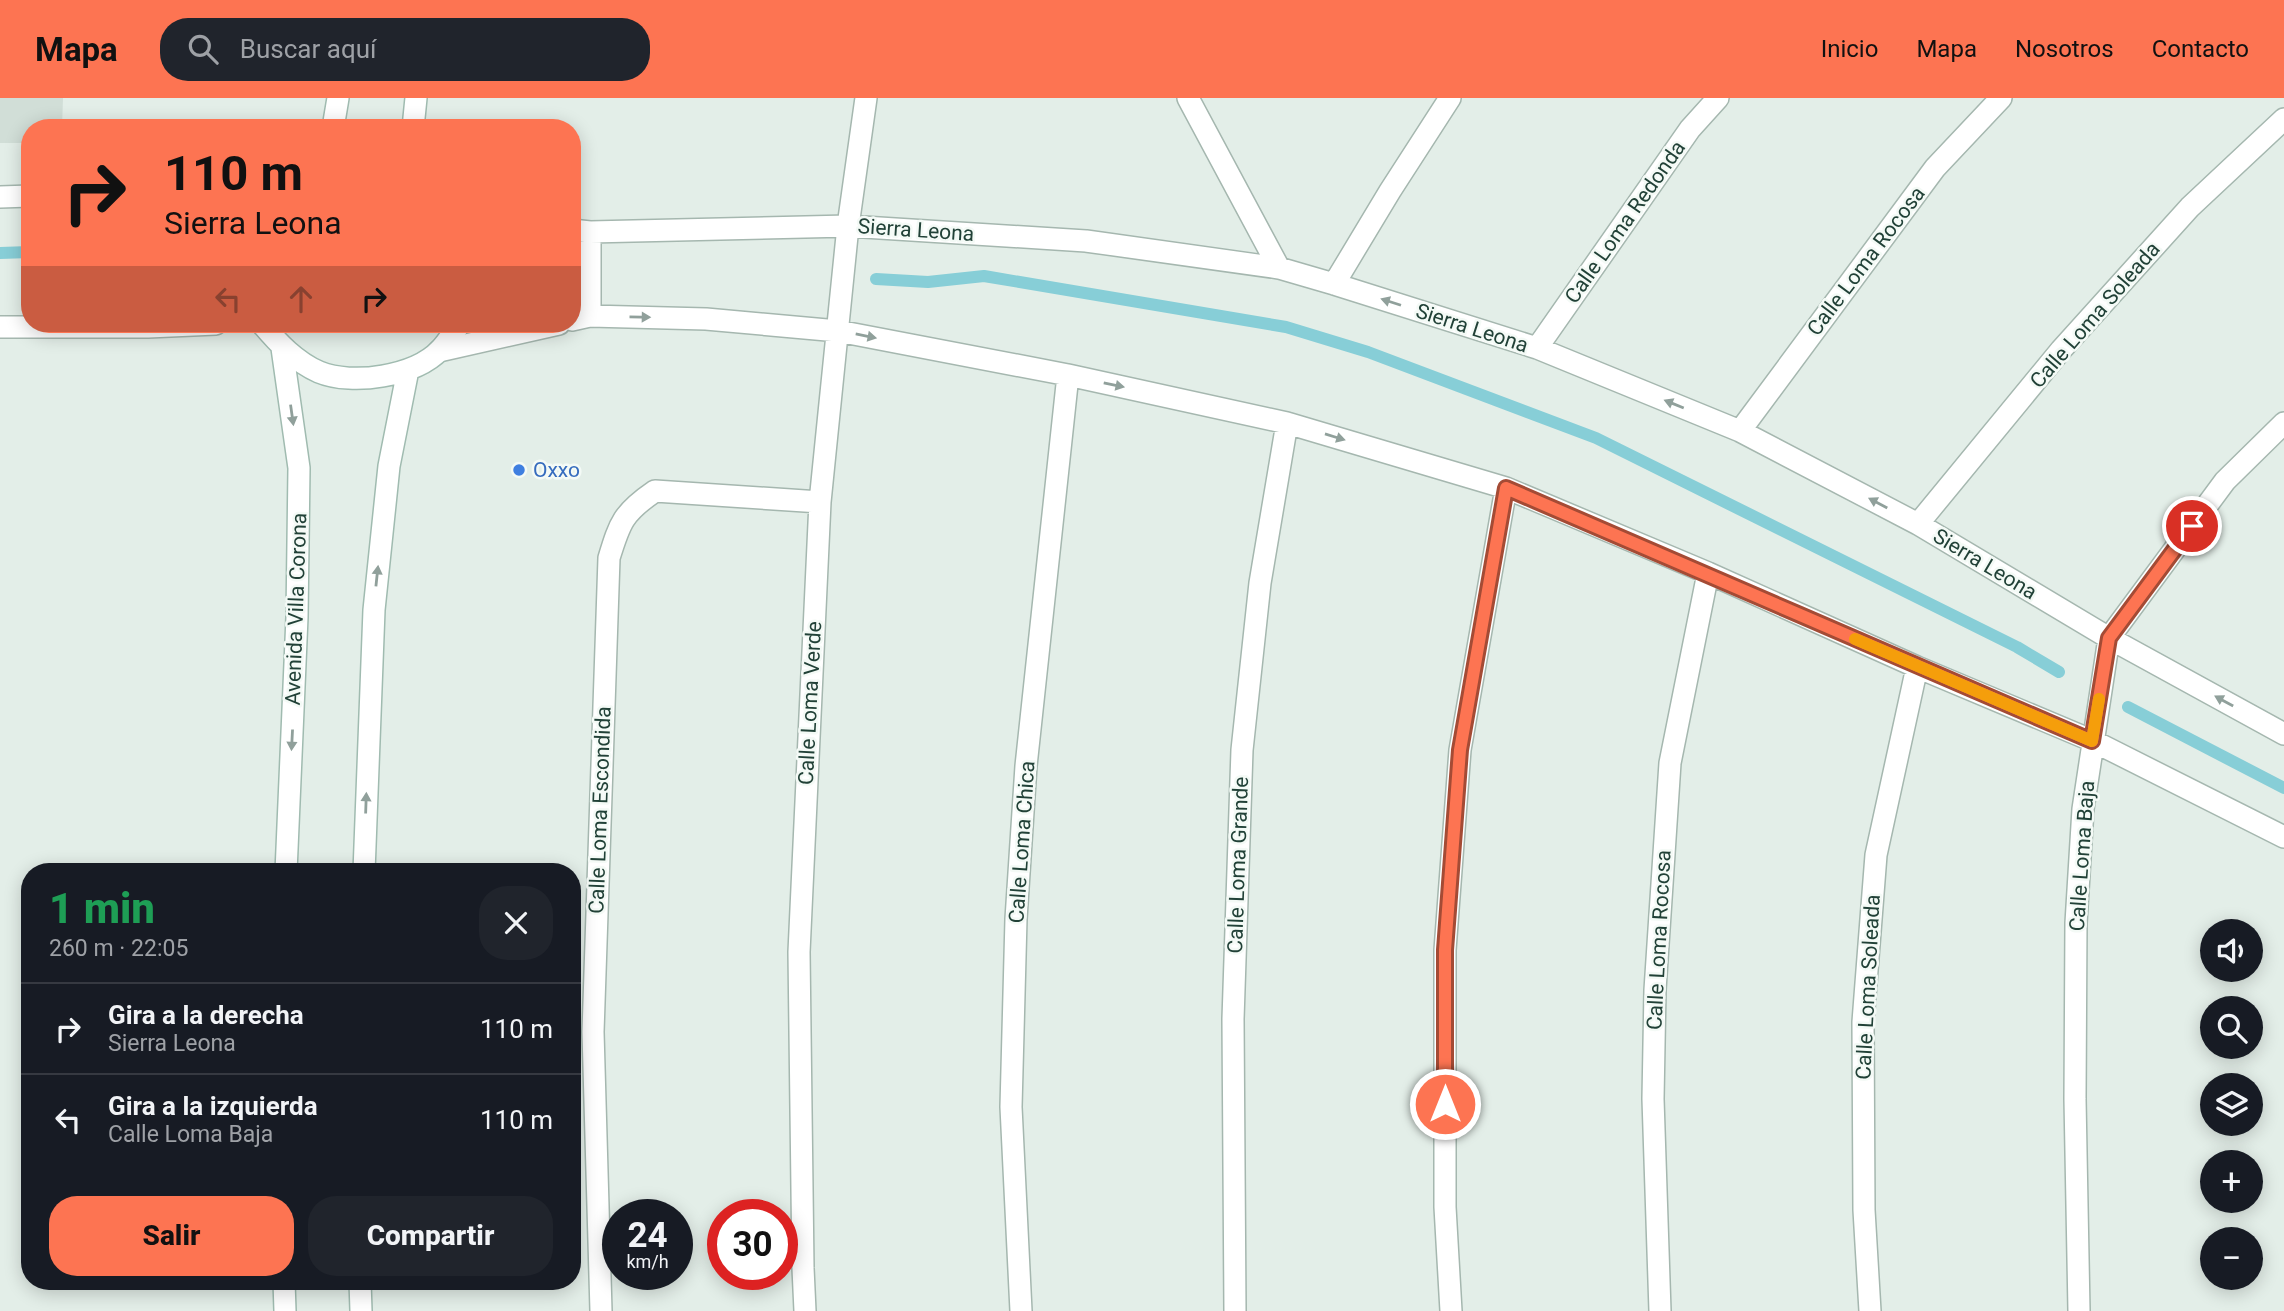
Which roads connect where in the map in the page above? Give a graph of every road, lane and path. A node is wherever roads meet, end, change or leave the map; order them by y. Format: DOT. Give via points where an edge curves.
graph roads {
  1 [pos="338,98"];
  2 [pos="416,98"];
  3 [pos="866,98"];
  4 [pos="1188,98"];
  5 [pos="1718,98"];
  6 [pos="2001,98"];
  7 [pos="1445,100"];
  8 [pos="334,119"];
  9 [pos="414,119"];
  10 [pos="2284,119"];
  11 [pos="21,196"];
  12 [pos="0,197"];
  13 [pos="848,226"];
  14 [pos="581,231"];
  15 [pos="1279,268"];
  16 [pos="1334,284"];
  17 [pos="581,318"];
  18 [pos="0,327"];
  19 [pos="21,327"];
  20 [pos="838,331"];
  21 [pos="270,333"];
  22 [pos="453,333"];
  23 [pos="519,333"];
  24 [pos="282,348"];
  25 [pos="1537,348"];
  26 [pos="439,351"];
  27 [pos="408,370"];
  28 [pos="1068,375"];
  29 [pos="1287,423"];
  30 [pos="2284,423"];
  31 [pos="1740,431"];
  32 [pos="1506,488"];
  33 [pos="820,502"];
  34 [pos="1918,524"];
  35 [pos="1708,573"];
  36 [pos="2109,638"];
  37 [pos="1917,667"];
  38 [pos="2284,734"];
  39 [pos="2092,741"];
  40 [pos="2284,837"];
  41 [pos="286,863"];
  42 [pos="364,863"];
  43 [pos="284,1290"];
  44 [pos="360,1290"];
  45 [pos="285,1311"];
  46 [pos="361,1311"];
  47 [pos="601,1311"];
  48 [pos="805,1311"];
  49 [pos="1021,1311"];
  50 [pos="1235,1311"];
  51 [pos="1451,1311"];
  52 [pos="1660,1311"];
  53 [pos="1870,1311"];
  54 [pos="2080,1311"];
  1 -- 8 [label="street"];
  2 -- 9 [label="street"];
  3 -- 13 [label="street, Calle Loma Verde"];
  4 -- 15 [label="street"];
  5 -- 25 [label="street, Calle Loma Redonda" via="1682,140"];
  6 -- 31 [label="street, Calle Loma Rocosa" via="1935,168"];
  7 -- 16 [label="street"];
  10 -- 34 [label="street, Calle Loma Soleada" via="2181,218 2062,350"];
  11 -- 12 [label="street"];
  13 -- 14 [label="street, Sierra Leona"];
  13 -- 15 [label="street, Sierra Leona" via="1086,241"];
  13 -- 20 [label="street, Calle Loma Verde"];
  14 -- 17 [label="street"];
  15 -- 16 [label="street, Sierra Leona"];
  25 -- 16 [label="street, Sierra Leona, one-way"];
  17 -- 20 [label="street, one-way" via="706,319"];
  18 -- 19 [label="street"];
  20 -- 28 [label="street, one-way"];
  20 -- 33 [label="street, Calle Loma Verde"];
  21 -- 24 [label="street"];
  22 -- 26 [label="street"];
  23 -- 26 [label="street"];
  24 -- 27 [label="street" via="320,372 364,380"];
  24 -- 41 [label="street, Avenida Villa Corona, one-way" via="299,467"];
  31 -- 25 [label="street, Sierra Leona, one-way"];
  26 -- 27 [label="street"];
  42 -- 27 [label="street, one-way" via="374,610 389,466"];
  28 -- 29 [label="street, one-way"];
  28 -- 49 [label="street, Calle Loma Chica" via="1026,765 1016,919 1011,1107"];
  29 -- 32 [label="street, one-way"];
  29 -- 50 [label="street, Calle Loma Grande" via="1260,583 1242,750 1233,1019"];
  30 -- 36 [label="street, Calle Loma Baja" via="2225,481"];
  34 -- 31 [label="street, Sierra Leona, one-way"];
  32 -- 35 [label="street"];
  32 -- 51 [label="street" via="1460,750 1445,950"];
  33 -- 47 [label="street, Calle Loma Escondida" via="655,491 633,506 618,528 608,558 593,1032"];
  33 -- 48 [label="street, Calle Loma Verde" via="799,952"];
  34 -- 36 [label="street, Sierra Leona"];
  35 -- 37 [label="street"];
  35 -- 52 [label="street, Calle Loma Rocosa" via="1670,763 1655,990"];
  38 -- 36 [label="street, Sierra Leona, one-way"];
  36 -- 39 [label="street, Calle Loma Baja"];
  37 -- 39 [label="street"];
  37 -- 53 [label="street, Calle Loma Soleada" via="1876,855 1863,1022 1864,1210"];
  39 -- 40 [label="street"];
  39 -- 54 [label="street, Calle Loma Baja" via="2076,923"];
  43 -- 45 [label="street"];
  44 -- 46 [label="street"];
}
